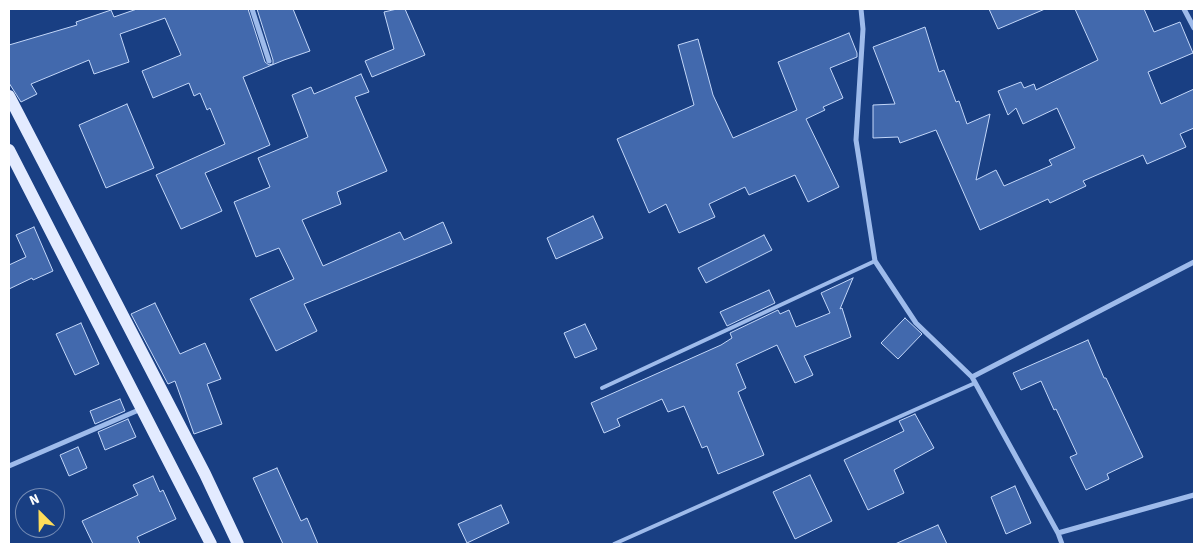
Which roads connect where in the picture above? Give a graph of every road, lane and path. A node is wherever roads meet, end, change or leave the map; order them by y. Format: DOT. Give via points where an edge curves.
graph roads {
  1 [pos="252,9"];
  2 [pos="861,9"];
  3 [pos="1184,9"];
  4 [pos="1194,28"];
  5 [pos="269,60"];
  6 [pos="9,96"];
  7 [pos="9,150"];
  8 [pos="875,261"];
  9 [pos="1194,262"];
  10 [pos="972,377"];
  11 [pos="975,383"];
  12 [pos="602,388"];
  13 [pos="142,410"];
  14 [pos="9,466"];
  15 [pos="1194,495"];
  16 [pos="1058,533"];
  17 [pos="210,544"];
  18 [pos="238,544"];
  19 [pos="614,544"];
  20 [pos="1062,544"];
  1 -- 5 [label="street"];
  2 -- 8 [label="street" via="863,29 856,140"];
  3 -- 4 [label="street"];
  6 -- 18 [label="main road"];
  7 -- 13 [label="main road"];
  8 -- 10 [label="street" via="916,323"];
  8 -- 12 [label="lane"];
  9 -- 10 [label="street"];
  10 -- 11 [label="street"];
  11 -- 16 [label="street"];
  11 -- 19 [label="lane"];
  13 -- 14 [label="street"];
  13 -- 17 [label="main road"];
  15 -- 16 [label="street"];
  16 -- 20 [label="street"];
}
